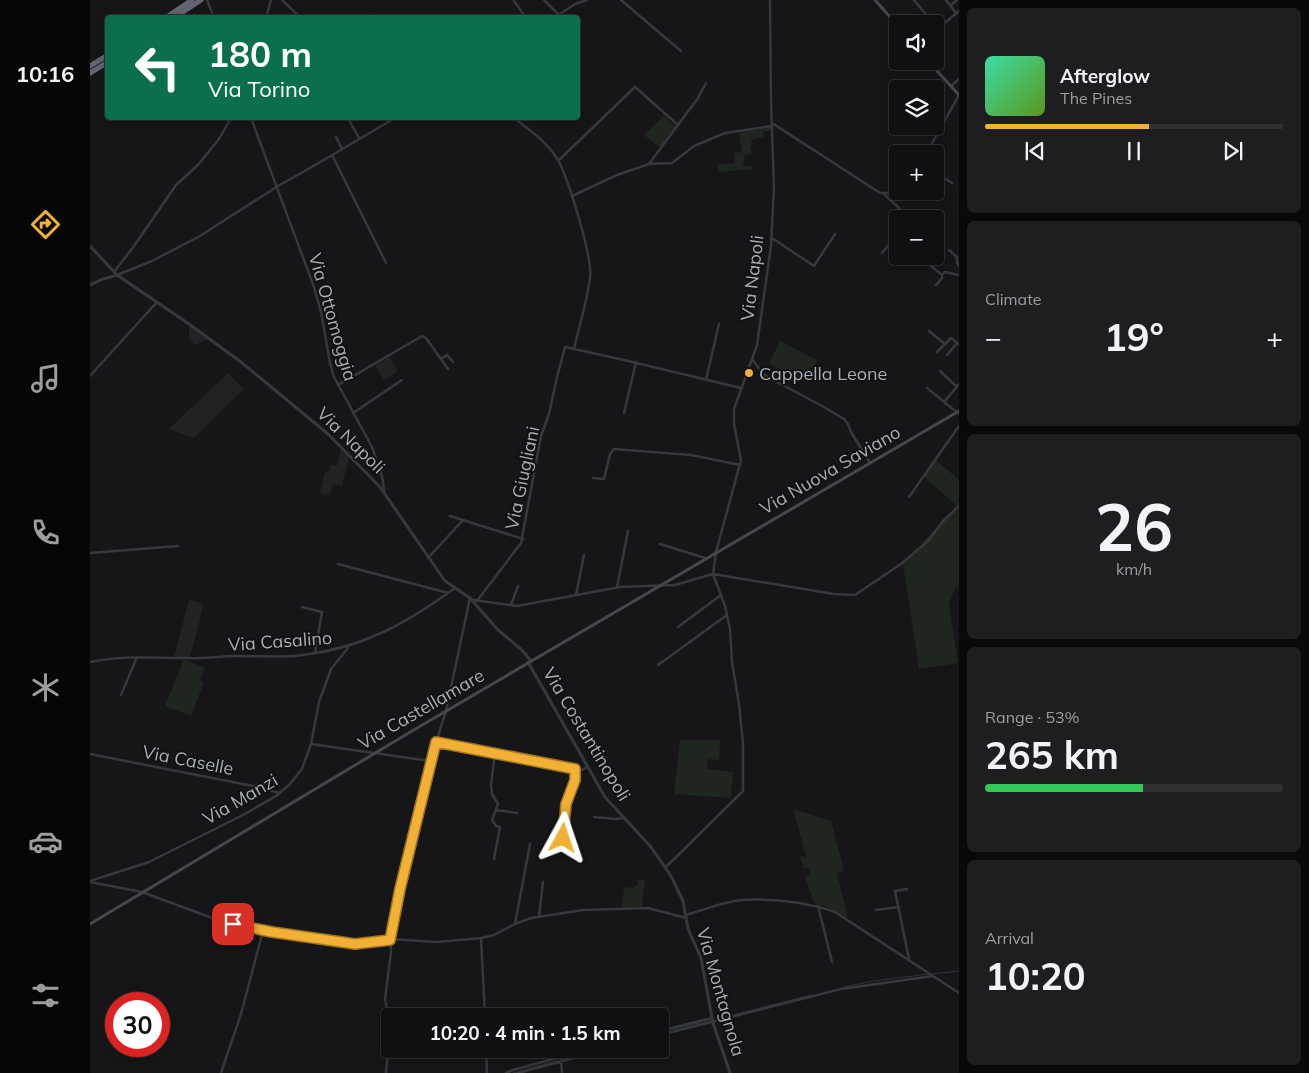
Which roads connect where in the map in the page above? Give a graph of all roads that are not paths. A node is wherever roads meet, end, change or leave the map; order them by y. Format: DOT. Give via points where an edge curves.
graph roads {
  1 [pos="192,0"];
  2 [pos="201,0"];
  3 [pos="207,0"];
  4 [pos="271,0"];
  5 [pos="282,0"];
  6 [pos="544,0"];
  7 [pos="587,0"];
  8 [pos="621,0"];
  9 [pos="770,0"];
  10 [pos="875,0"];
  11 [pos="914,0"];
  12 [pos="946,0"];
  13 [pos="957,0"];
  14 [pos="514,1"];
  15 [pos="950,6"];
  16 [pos="957,12"];
  17 [pos="558,14"];
  18 [pos="170,15"];
  19 [pos="178,15"];
  20 [pos="213,15"];
  21 [pos="267,15"];
  22 [pos="298,15"];
  23 [pos="524,15"];
  24 [pos="927,15"];
  25 [pos="889,16"];
  26 [pos="944,23"];
  27 [pos="681,51"];
  28 [pos="105,57"];
  29 [pos="105,64"];
  30 [pos="90,66"];
  31 [pos="936,70"];
  32 [pos="90,73"];
  33 [pos="959,78"];
  34 [pos="706,83"];
  35 [pos="951,86"];
  36 [pos="959,95"];
  37 [pos="231,120"];
  38 [pos="252,120"];
  39 [pos="349,120"];
  40 [pos="392,120"];
  41 [pos="517,120"];
  42 [pos="772,124"];
  43 [pos="678,125"];
  44 [pos="336,137"];
  45 [pos="359,139"];
  46 [pos="931,145"];
  47 [pos="342,150"];
  48 [pos="332,155"];
  49 [pos="558,161"];
  50 [pos="648,164"];
  51 [pos="944,178"];
  52 [pos="952,183"];
  53 [pos="278,186"];
  54 [pos="889,192"];
  55 [pos="884,194"];
  56 [pos="572,196"];
  57 [pos="900,210"];
  58 [pos="835,234"];
  59 [pos="772,238"];
  60 [pos="889,245"];
  61 [pos="90,246"];
  62 [pos="949,250"];
  63 [pos="882,253"];
  64 [pos="386,263"];
  65 [pos="930,265"];
  66 [pos="959,266"];
  67 [pos="114,272"];
  68 [pos="117,275"];
  69 [pos="942,275"];
  70 [pos="959,275"];
  71 [pos="936,285"];
  72 [pos="90,286"];
  73 [pos="156,303"];
  74 [pos="719,324"];
  75 [pos="929,331"];
  76 [pos="945,344"];
  77 [pos="958,344"];
  78 [pos="574,349"];
  79 [pos="937,352"];
  80 [pos="947,355"];
  81 [pos="441,359"];
  82 [pos="752,359"];
  83 [pos="453,362"];
  84 [pos="636,362"];
  85 [pos="448,369"];
  86 [pos="940,371"];
  87 [pos="90,376"];
  88 [pos="402,380"];
  89 [pos="706,380"];
  90 [pos="338,385"];
  91 [pos="958,386"];
  92 [pos="741,388"];
  93 [pos="927,388"];
  94 [pos="944,402"];
  95 [pos="958,412"];
  96 [pos="354,413"];
  97 [pos="624,413"];
  98 [pos="959,426"];
  99 [pos="870,463"];
  100 [pos="740,465"];
  101 [pos="593,478"];
  102 [pos="384,493"];
  103 [pos="909,496"];
  104 [pos="959,506"];
  105 [pos="450,516"];
  106 [pos="463,520"];
  107 [pos="628,531"];
  108 [pos="522,539"];
  109 [pos="660,544"];
  110 [pos="178,546"];
  111 [pos="716,552"];
  112 [pos="90,553"];
  113 [pos="584,555"];
  114 [pos="428,558"];
  115 [pos="705,558"];
  116 [pos="338,564"];
  117 [pos="713,574"];
  118 [pos="518,586"];
  119 [pos="657,586"];
  120 [pos="617,587"];
  121 [pos="455,588"];
  122 [pos="449,593"];
  123 [pos="576,595"];
  124 [pos="720,595"];
  125 [pos="473,600"];
  126 [pos="511,605"];
  127 [pos="302,607"];
  128 [pos="727,615"];
  129 [pos="678,627"];
  130 [pos="349,647"];
  131 [pos="315,653"];
  132 [pos="137,656"];
  133 [pos="90,662"];
  134 [pos="529,662"];
  135 [pos="658,665"];
  136 [pos="121,695"];
  137 [pos="446,711"];
  138 [pos="436,742"];
  139 [pos="311,744"];
  140 [pos="374,753"];
  141 [pos="495,753"];
  142 [pos="90,754"];
  143 [pos="430,761"];
  144 [pos="587,767"];
  145 [pos="575,769"];
  146 [pos="281,793"];
  147 [pos="496,810"];
  148 [pos="517,813"];
  149 [pos="594,817"];
  150 [pos="624,818"];
  151 [pos="563,838"];
  152 [pos="530,844"];
  153 [pos="494,859"];
  154 [pos="666,867"];
  155 [pos="90,882"];
  156 [pos="543,882"];
  157 [pos="907,889"];
  158 [pos="142,892"];
  159 [pos="818,906"];
  160 [pos="898,908"];
  161 [pos="876,910"];
  162 [pos="686,916"];
  163 [pos="539,917"];
  164 [pos="90,924"];
  165 [pos="515,924"];
  166 [pos="263,930"];
  167 [pos="481,938"];
  168 [pos="390,940"];
  169 [pos="909,960"];
  170 [pos="832,962"];
  171 [pos="932,974"];
  172 [pos="959,993"];
  173 [pos="388,1008"];
  174 [pos="485,1008"];
  175 [pos="713,1020"];
  176 [pos="669,1029"];
  177 [pos="669,1032"];
  178 [pos="387,1058"];
  179 [pos="486,1058"];
  180 [pos="556,1058"];
  181 [pos="572,1058"];
  182 [pos="561,1061"];
  183 [pos="221,1073"];
  184 [pos="386,1073"];
  185 [pos="487,1073"];
  186 [pos="506,1073"];
  187 [pos="518,1073"];
  188 [pos="562,1073"];
  189 [pos="730,1073"];
  1 -- 18 [label="highway"];
  2 -- 19 [label="highway"];
  3 -- 20 [label="street"];
  4 -- 21 [label="street"];
  5 -- 22 [label="street"];
  6 -- 17 [label="street"];
  7 -- 17 [label="street"];
  8 -- 27 [label="street"];
  9 -- 42 [label="street, Via Napoli"];
  10 -- 25 [label="main road"];
  11 -- 24 [label="street"];
  12 -- 15 [label="street"];
  13 -- 15 [label="street"];
  14 -- 23 [label="street"];
  15 -- 16 [label="street"];
  16 -- 26 [label="street"];
  28 -- 30 [label="highway"];
  29 -- 32 [label="highway"];
  31 -- 35 [label="main road"];
  33 -- 35 [label="street"];
  34 -- 43 [label="street"];
  35 -- 36 [label="main road"];
  36 -- 46 [label="street"];
  37 -- 67 [label="street" via="198,165 176,185"];
  38 -- 53 [label="street, Via Ottomoggia"];
  39 -- 45 [label="street"];
  40 -- 45 [label="street"];
  41 -- 49 [label="street" via="543,141"];
  42 -- 50 [label="street" via="725,133 694,146 672,163"];
  42 -- 55 [label="street"];
  42 -- 59 [label="street, Via Napoli"];
  43 -- 49 [label="street" via="635,87"];
  43 -- 50 [label="street"];
  44 -- 47 [label="street"];
  45 -- 47 [label="street"];
  47 -- 48 [label="street"];
  48 -- 53 [label="street"];
  48 -- 64 [label="street"];
  49 -- 56 [label="street"];
  50 -- 56 [label="street"];
  51 -- 52 [label="street"];
  53 -- 68 [label="street" via="200,236"];
  53 -- 90 [label="street, Via Ottomoggia" via="314,286 331,369"];
  54 -- 55 [label="street"];
  55 -- 57 [label="street"];
  56 -- 78 [label="street" via="587,247 591,276"];
  58 -- 59 [label="street" via="814,266"];
  59 -- 82 [label="street, Via Napoli" via="757,346"];
  60 -- 63 [label="street"];
  61 -- 67 [label="street, Via Napoli"];
  62 -- 66 [label="street" via="957,257"];
  65 -- 69 [label="street"];
  67 -- 68 [label="street, Via Napoli"];
  68 -- 72 [label="street"];
  68 -- 73 [label="street, Via Napoli"];
  69 -- 70 [label="street" via="945,272"];
  69 -- 71 [label="street"];
  73 -- 87 [label="street"];
  73 -- 102 [label="street, Via Napoli" via="191,325 282,395 334,439"];
  74 -- 89 [label="street"];
  75 -- 76 [label="street"];
  76 -- 77 [label="street" via="951,338"];
  76 -- 79 [label="street"];
  77 -- 80 [label="street"];
  78 -- 84 [label="street"];
  78 -- 108 [label="street, Via Giugliani" via="565,347 541,436"];
  81 -- 83 [label="street" via="447,355"];
  81 -- 85 [label="street"];
  81 -- 90 [label="street" via="422,336"];
  82 -- 92 [label="street, Via Napoli"];
  82 -- 99 [label="street" via="764,375 844,419"];
  84 -- 89 [label="street"];
  84 -- 97 [label="street"];
  86 -- 91 [label="street"];
  88 -- 96 [label="street"];
  89 -- 92 [label="street"];
  90 -- 96 [label="street, Via Ottomoggia"];
  91 -- 94 [label="street"];
  92 -- 100 [label="street, Via Napoli" via="733,416"];
  93 -- 94 [label="street"];
  94 -- 95 [label="street"];
  95 -- 99 [label="main road, Via Nuova Saviano"];
  96 -- 102 [label="street, Via Ottomoggia" via="372,447"];
  98 -- 103 [label="street"];
  99 -- 111 [label="main road, Via Nuova Saviano"];
  100 -- 101 [label="street" via="691,455 614,449 604,479"];
  100 -- 111 [label="street, Via Napoli"];
  102 -- 114 [label="street, Via Napoli"];
  104 -- 117 [label="street" via="943,520 928,541 856,595"];
  105 -- 106 [label="street"];
  106 -- 108 [label="street"];
  106 -- 114 [label="street"];
  107 -- 120 [label="street"];
  108 -- 125 [label="street, Via Giugliani"];
  109 -- 115 [label="street"];
  110 -- 112 [label="street"];
  111 -- 115 [label="main road, Via Castellamare"];
  111 -- 117 [label="street, Via Napoli"];
  113 -- 123 [label="street"];
  114 -- 121 [label="street, Via Napoli" via="445,581"];
  115 -- 119 [label="main road, Via Castellamare"];
  116 -- 122 [label="street"];
  117 -- 119 [label="street" via="675,585"];
  117 -- 124 [label="street"];
  118 -- 126 [label="street"];
  119 -- 120 [label="street"];
  119 -- 134 [label="main road, Via Castellamare"];
  120 -- 123 [label="street"];
  121 -- 122 [label="street, Via Casalino"];
  121 -- 125 [label="street, Via Napoli"];
  122 -- 130 [label="street, Via Casalino" via="388,631"];
  123 -- 126 [label="street"];
  124 -- 128 [label="street"];
  124 -- 129 [label="street"];
  125 -- 126 [label="street"];
  125 -- 134 [label="street, Via Napoli" via="498,630 522,650"];
  125 -- 137 [label="street"];
  127 -- 131 [label="street" via="322,612"];
  128 -- 135 [label="street"];
  128 -- 154 [label="street" via="743,743 743,791"];
  130 -- 131 [label="street, Via Casalino"];
  130 -- 139 [label="street, Via Manzi" via="331,669 319,702"];
  131 -- 132 [label="street, Via Casalino" via="190,658"];
  132 -- 133 [label="street, Via Casalino"];
  132 -- 136 [label="street"];
  134 -- 137 [label="main road, Via Castellamare"];
  134 -- 144 [label="street, Via Costantinopoli"];
  137 -- 138 [label="street"];
  137 -- 140 [label="main road, Via Castellamare"];
  138 -- 141 [label="street"];
  138 -- 143 [label="street"];
  139 -- 140 [label="street"];
  139 -- 146 [label="street, Via Manzi" via="302,770"];
  140 -- 143 [label="street"];
  140 -- 158 [label="main road, Via Castellamare"];
  141 -- 145 [label="street"];
  141 -- 147 [label="street" via="491,786 498,804"];
  142 -- 146 [label="street, Via Caselle"];
  143 -- 168 [label="street"];
  144 -- 145 [label="street"];
  144 -- 150 [label="street, Via Costantinopoli" via="605,797"];
  145 -- 151 [label="street" via="575,780 566,804"];
  146 -- 155 [label="street, Via Manzi" via="149,862"];
  147 -- 148 [label="street"];
  147 -- 153 [label="street" via="492,820 500,827"];
  149 -- 150 [label="street"];
  150 -- 154 [label="street, Via Costantinopoli"];
  152 -- 165 [label="street"];
  154 -- 162 [label="street, Via Costantinopoli" via="683,901"];
  155 -- 158 [label="street"];
  156 -- 163 [label="street"];
  157 -- 160 [label="street" via="895,891"];
  158 -- 164 [label="main road, Via Castellamare"];
  158 -- 166 [label="street" via="215,919"];
  159 -- 162 [label="street" via="734,901"];
  159 -- 169 [label="street" via="835,912"];
  159 -- 170 [label="street"];
  160 -- 161 [label="street"];
  160 -- 169 [label="street"];
  162 -- 163 [label="street" via="642,908 583,910"];
  162 -- 175 [label="street, Via Montagnola" via="703,967"];
  163 -- 165 [label="street"];
  165 -- 167 [label="street"];
  166 -- 168 [label="street" via="355,944"];
  166 -- 183 [label="street" via="241,1014"];
  167 -- 168 [label="street" via="437,942"];
  167 -- 174 [label="street"];
  168 -- 173 [label="street" via="385,992"];
  169 -- 171 [label="street"];
  171 -- 172 [label="street"];
  171 -- 175 [label="street" via="850,988"];
  175 -- 176 [label="street"];
  175 -- 177 [label="street"];
  175 -- 189 [label="street, Via Montagnola"];
  178 -- 184 [label="street"];
  179 -- 185 [label="street"];
  180 -- 186 [label="street"];
  181 -- 182 [label="street"];
  182 -- 187 [label="street"];
  182 -- 188 [label="street"];
}
